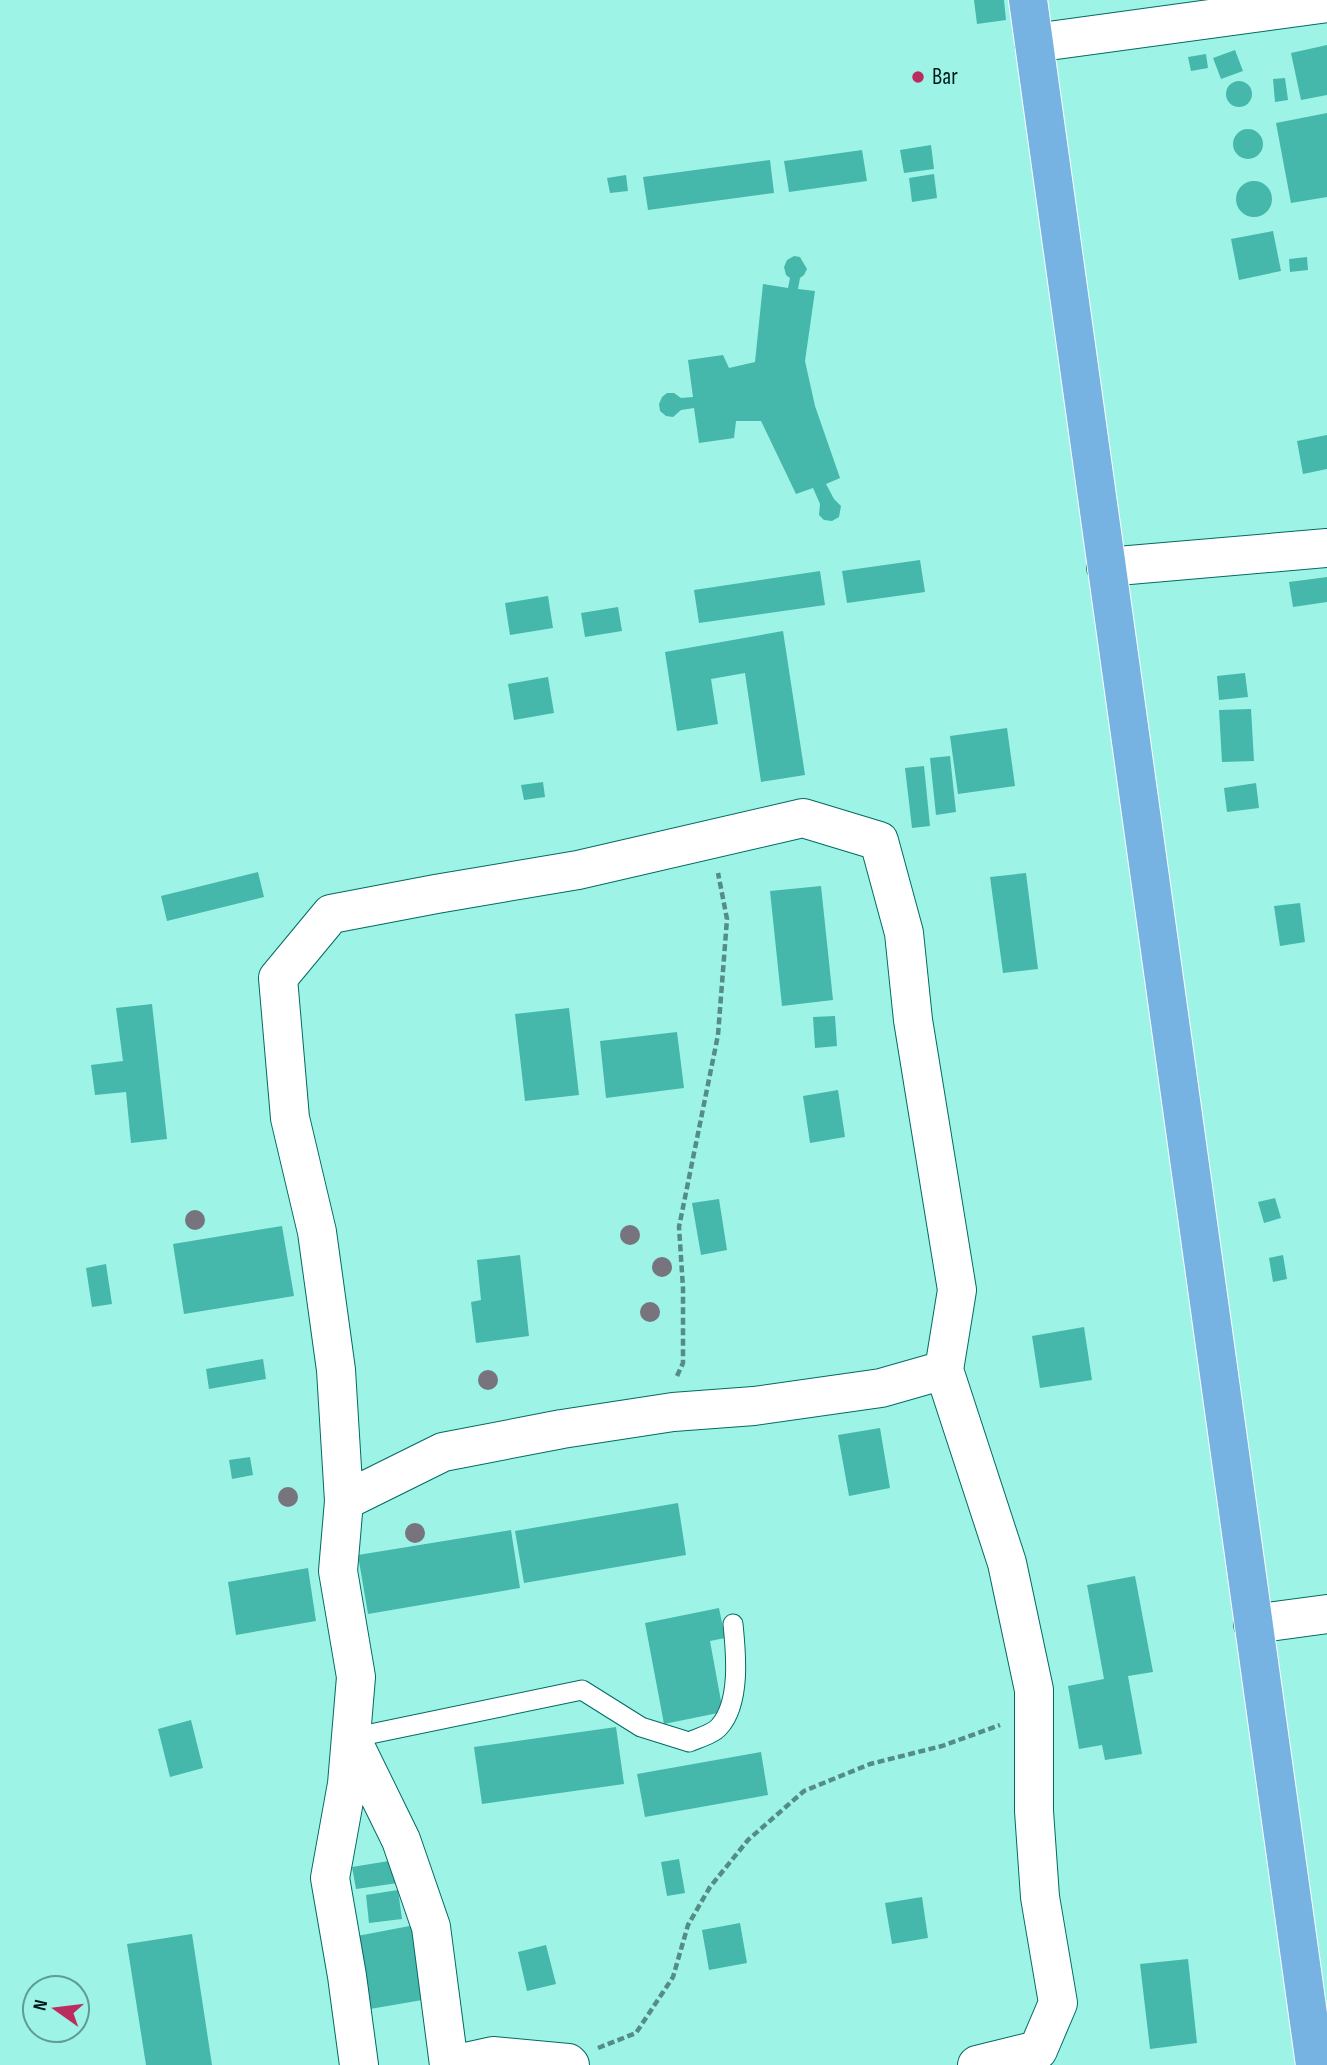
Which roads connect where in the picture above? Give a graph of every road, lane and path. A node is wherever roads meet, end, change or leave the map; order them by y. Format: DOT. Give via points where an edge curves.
graph roads {
  1 [pos="1028,0"];
  2 [pos="1327,3"];
  3 [pos="1034,43"];
  4 [pos="1327,548"];
  5 [pos="1106,567"];
  6 [pos="712,840"];
  7 [pos="944,1370"];
  8 [pos="658,1414"];
  9 [pos="344,1501"];
  10 [pos="1327,1614"];
  11 [pos="733,1624"];
  12 [pos="1254,1624"];
  13 [pos="1034,1713"];
  14 [pos="351,1738"];
  15 [pos="584,2057"];
  16 [pos="359,2065"];
  17 [pos="451,2065"];
  18 [pos="977,2065"];
  19 [pos="1315,2065"];
  1 -- 3 [label="highway"];
  2 -- 3 [label="street"];
  3 -- 5 [label="highway"];
  4 -- 5 [label="street"];
  5 -- 12 [label="highway"];
  6 -- 7 [label="street" via="803,818 879,841 904,933 913,1020 957,1290"];
  6 -- 8 [label="path" via="727,919 719,1035 679,1227 683,1363"];
  6 -- 9 [label="street" via="578,870 331,914 278,978 290,1118 317,1232 336,1370"];
  7 -- 8 [label="street" via="881,1388"];
  7 -- 13 [label="street" via="1007,1563 1034,1690"];
  8 -- 9 [label="street" via="443,1452"];
  9 -- 14 [label="street" via="338,1571 356,1677"];
  10 -- 12 [label="street"];
  11 -- 14 [label="lane" via="735,1684 726,1717 718,1729 690,1742 640,1727 582,1690"];
  12 -- 19 [label="highway"];
  13 -- 15 [label="path" via="942,1746 870,1764 804,1791 748,1839 710,1886 688,1925 673,1977 636,2033"];
  13 -- 18 [label="street" via="1040,1897 1058,2003 1038,2050"];
  14 -- 16 [label="street" via="330,1878"];
  14 -- 17 [label="street" via="401,1840 431,1927"];
  15 -- 17 [label="street" via="568,2063 493,2056"];
}
